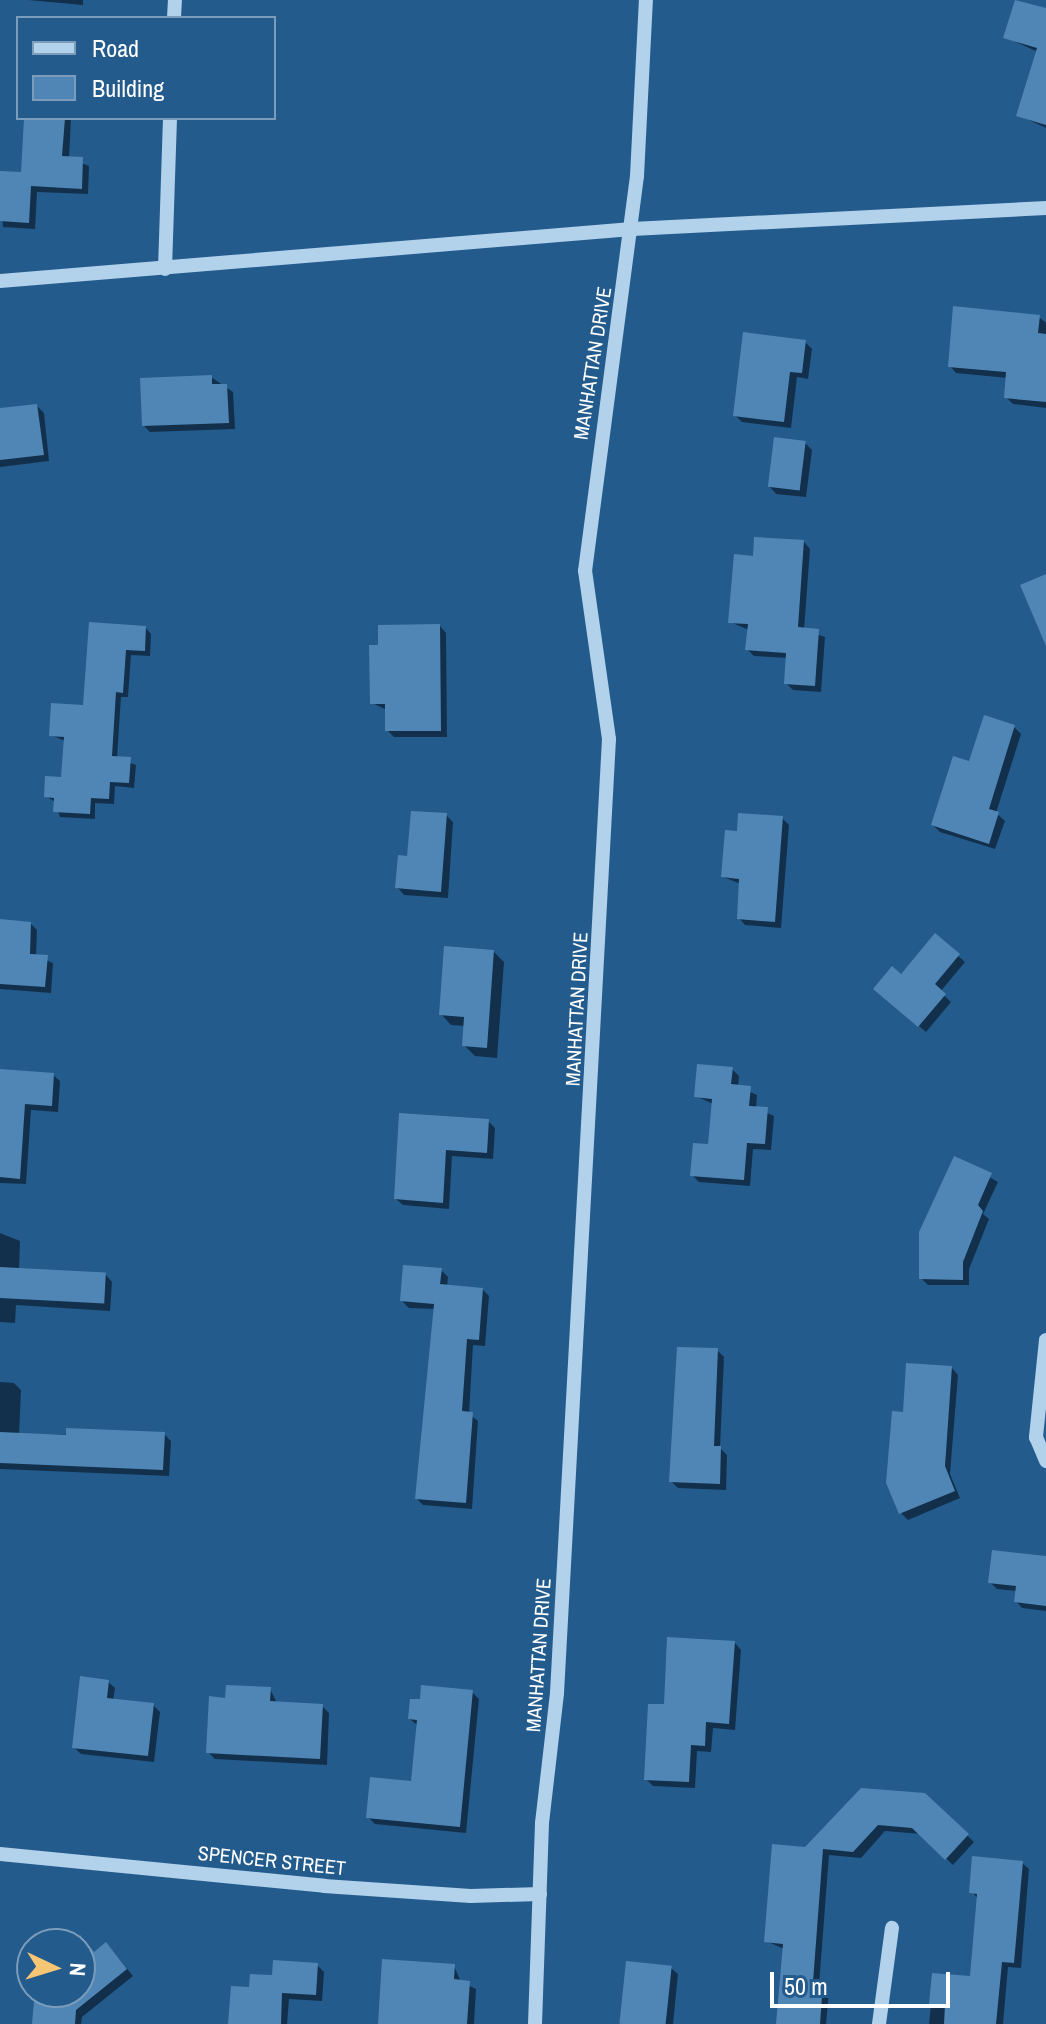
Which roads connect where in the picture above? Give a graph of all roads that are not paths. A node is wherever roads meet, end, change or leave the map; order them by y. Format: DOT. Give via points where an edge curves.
graph roads {
  1 [pos="646,0"];
  2 [pos="170,120"];
  3 [pos="1046,208"];
  4 [pos="632,229"];
  5 [pos="165,269"];
  6 [pos="0,281"];
  7 [pos="1046,1340"];
  8 [pos="1046,1461"];
  9 [pos="0,1854"];
  10 [pos="540,1894"];
  11 [pos="892,1928"];
  12 [pos="535,2024"];
  13 [pos="879,2024"];
  1 -- 4 [label="street, MANHATTAN DRIVE"];
  2 -- 5 [label="street"];
  3 -- 4 [label="street"];
  4 -- 5 [label="street"];
  4 -- 10 [label="street, MANHATTAN DRIVE" via="585,571 609,752 559,1661"];
  5 -- 6 [label="street"];
  7 -- 8 [label="street" via="1036,1437"];
  9 -- 10 [label="street, SPENCER STREET" via="324,1886 471,1896"];
  10 -- 12 [label="street, MANHATTAN DRIVE"];
  11 -- 13 [label="street"];
}
